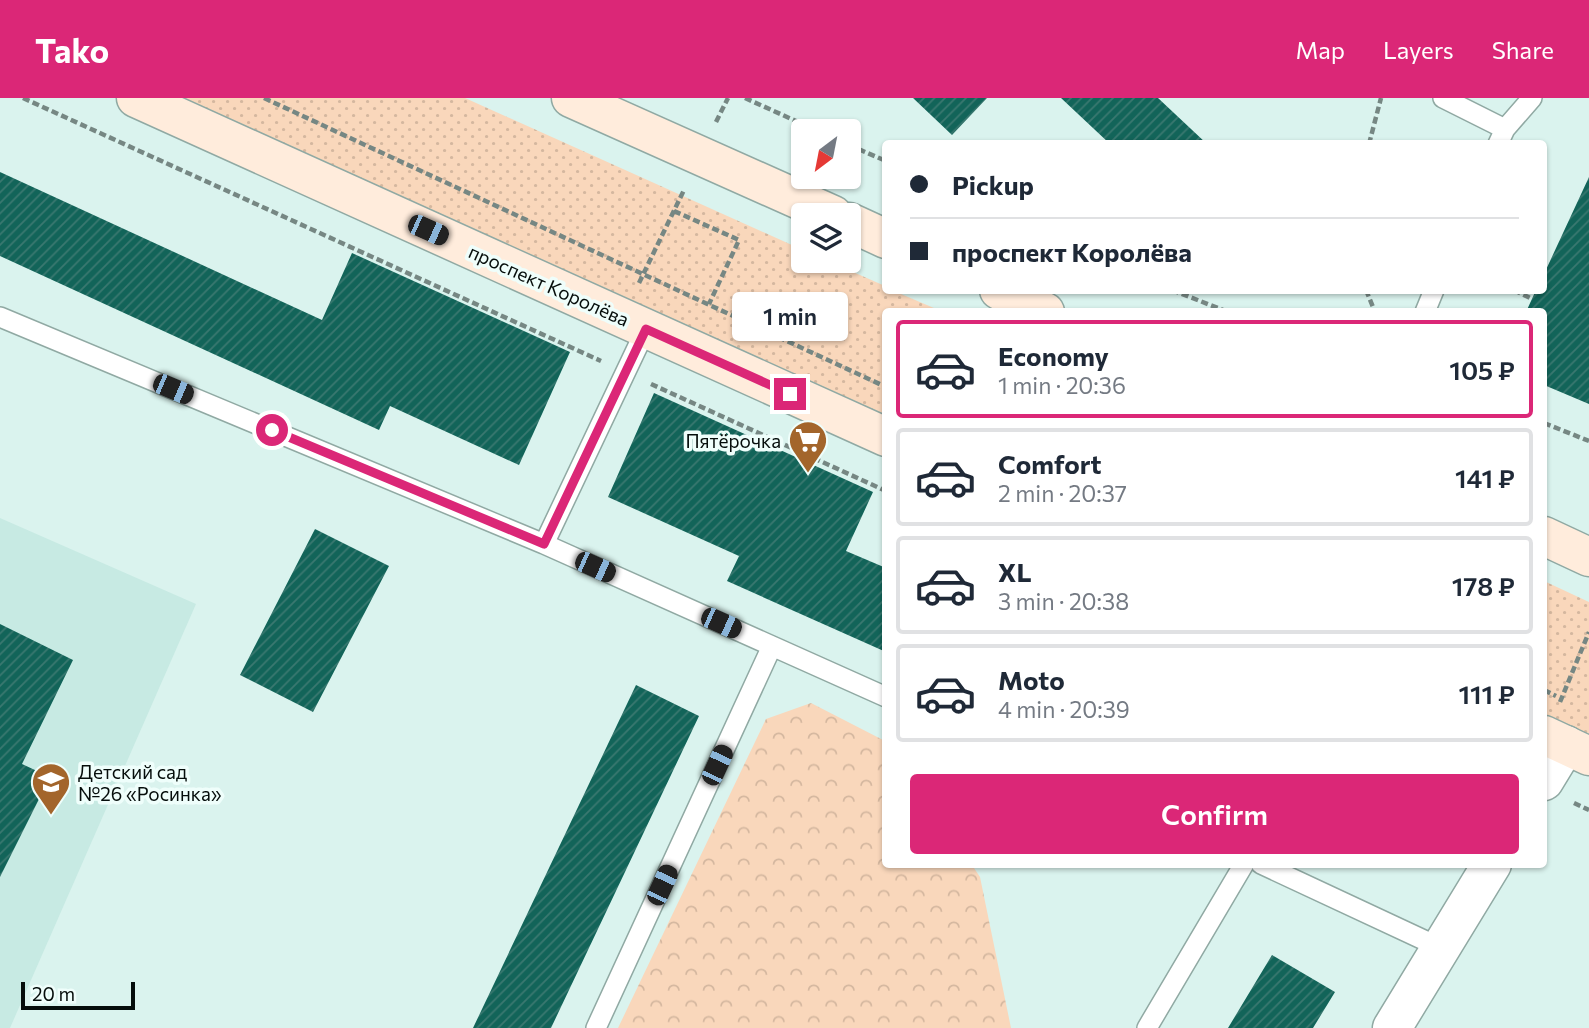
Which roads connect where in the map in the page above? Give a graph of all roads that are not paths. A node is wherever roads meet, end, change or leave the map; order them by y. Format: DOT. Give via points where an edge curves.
graph roads {
  1 [pos="136,98"];
  2 [pos="572,98"];
  3 [pos="1443,98"];
  4 [pos="1532,98"];
  5 [pos="1502,136"];
  6 [pos="807,203"];
  7 [pos="861,228"];
  8 [pos="882,237"];
  9 [pos="1007,294"];
  10 [pos="1037,308"];
  11 [pos="0,317"];
  12 [pos="634,324"];
  13 [pos="882,435"];
  14 [pos="1547,537"];
  15 [pos="544,544"];
  16 [pos="1589,557"];
  17 [pos="772,646"];
  18 [pos="882,695"];
  19 [pos="1563,736"];
  20 [pos="1547,774"];
  21 [pos="1242,868"];
  22 [pos="1270,868"];
  23 [pos="1490,868"];
  24 [pos="1441,948"];
  25 [pos="596,1028"];
  26 [pos="1147,1028"];
  27 [pos="1392,1028"];
  1 -- 12 [label="main road, проспект Королёва"];
  2 -- 6 [label="main road"];
  3 -- 5 [label="lane"];
  4 -- 5 [label="lane"];
  7 -- 8 [label="main road"];
  9 -- 10 [label="main road"];
  11 -- 15 [label="lane"];
  12 -- 13 [label="main road, проспект Королёва"];
  12 -- 15 [label="lane" via="626,373"];
  14 -- 16 [label="main road"];
  15 -- 17 [label="lane"];
  17 -- 18 [label="lane"];
  17 -- 25 [label="lane"];
  19 -- 20 [label="street"];
  21 -- 26 [label="lane"];
  22 -- 24 [label="lane"];
  23 -- 24 [label="street"];
  24 -- 27 [label="street"];
}
